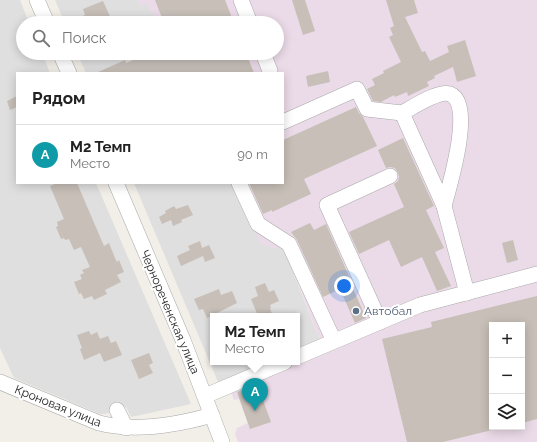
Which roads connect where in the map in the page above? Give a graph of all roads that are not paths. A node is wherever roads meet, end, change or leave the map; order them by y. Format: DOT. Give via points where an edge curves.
graph roads {
  1 [pos="37,0"];
  2 [pos="241,0"];
  3 [pos="44,16"];
  4 [pos="247,16"];
  5 [pos="63,60"];
  6 [pos="266,60"];
  7 [pos="270,71"];
  8 [pos="69,72"];
  9 [pos="402,113"];
  10 [pos="284,122"];
  11 [pos="390,176"];
  12 [pos="116,184"];
  13 [pos="239,184"];
  14 [pos="444,206"];
  15 [pos="537,274"];
  16 [pos="467,293"];
  17 [pos="380,322"];
  18 [pos="334,341"];
  19 [pos="300,356"];
  20 [pos="278,365"];
  21 [pos="0,382"];
  22 [pos="205,396"];
  23 [pos="117,410"];
  24 [pos="212,415"];
  25 [pos="133,424"];
  26 [pos="222,442"];
  1 -- 3 [label="street"];
  2 -- 4 [label="street"];
  5 -- 8 [label="street"];
  6 -- 7 [label="street"];
  9 -- 10 [label="street" via="367,109 357,89"];
  9 -- 14 [label="street"];
  9 -- 14 [label="street" via="438,95 450,94 459,103 461,122"];
  11 -- 17 [label="street" via="327,205"];
  12 -- 22 [label="street, Чернореченская улица"];
  13 -- 18 [label="street" via="258,224 289,244"];
  14 -- 16 [label="street"];
  15 -- 16 [label="street"];
  16 -- 17 [label="street" via="420,305"];
  17 -- 18 [label="street"];
  18 -- 19 [label="street"];
  20 -- 22 [label="street"];
  21 -- 25 [label="street, Кроновая улица" via="100,424"];
  22 -- 24 [label="street, Чернореченская улица"];
  23 -- 25 [label="street"];
  24 -- 25 [label="street, Кроновая улица" via="190,422"];
  24 -- 26 [label="street, Чернореченская улица"];
}
